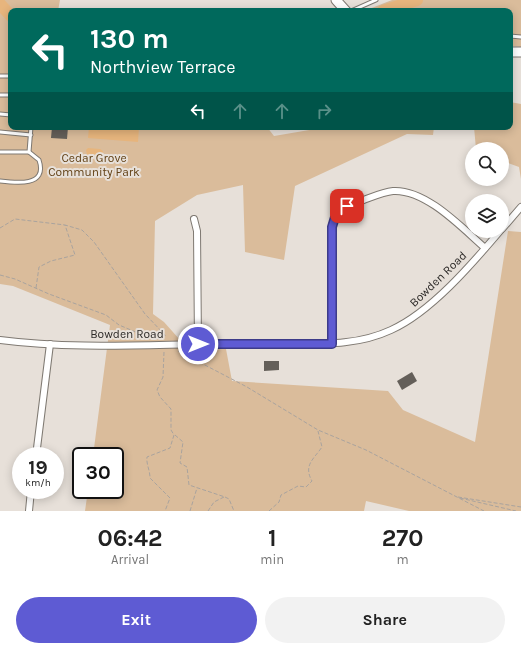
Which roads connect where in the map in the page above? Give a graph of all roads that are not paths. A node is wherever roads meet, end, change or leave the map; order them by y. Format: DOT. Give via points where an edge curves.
graph roads {
  1 [pos="336,0"];
  2 [pos="376,0"];
  3 [pos="343,8"];
  4 [pos="358,8"];
  5 [pos="31,130"];
  6 [pos="0,132"];
  7 [pos="30,135"];
  8 [pos="0,152"];
  9 [pos="29,152"];
  10 [pos="0,181"];
  11 [pos="521,207"];
  12 [pos="194,219"];
  13 [pos="509,221"];
  14 [pos="494,238"];
  15 [pos="485,248"];
  16 [pos="0,340"];
  17 [pos="50,344"];
  18 [pos="198,344"];
  19 [pos="332,344"];
  20 [pos="37,447"];
  21 [pos="30,499"];
  22 [pos="29,511"];
  1 -- 3 [label="street"];
  2 -- 4 [label="lane"];
  5 -- 7 [label="lane"];
  6 -- 7 [label="lane"];
  7 -- 9 [label="lane"];
  8 -- 9 [label="lane"];
  9 -- 10 [label="lane" via="39,160 41,170 32,181 23,184"];
  11 -- 13 [label="street, Bowden Road"];
  12 -- 18 [label="street" via="197,231"];
  14 -- 15 [label="street, Bowden Road"];
  15 -- 19 [label="street, Bowden Road" via="457,278 410,320 373,337"];
  15 -- 19 [label="street" via="437,207 404,192 389,191 343,208 336,214 332,227"];
  16 -- 17 [label="street, Bowden Road"];
  17 -- 18 [label="street, Bowden Road"];
  17 -- 20 [label="street"];
  18 -- 19 [label="street, Bowden Road"];
  21 -- 22 [label="street"];
}
